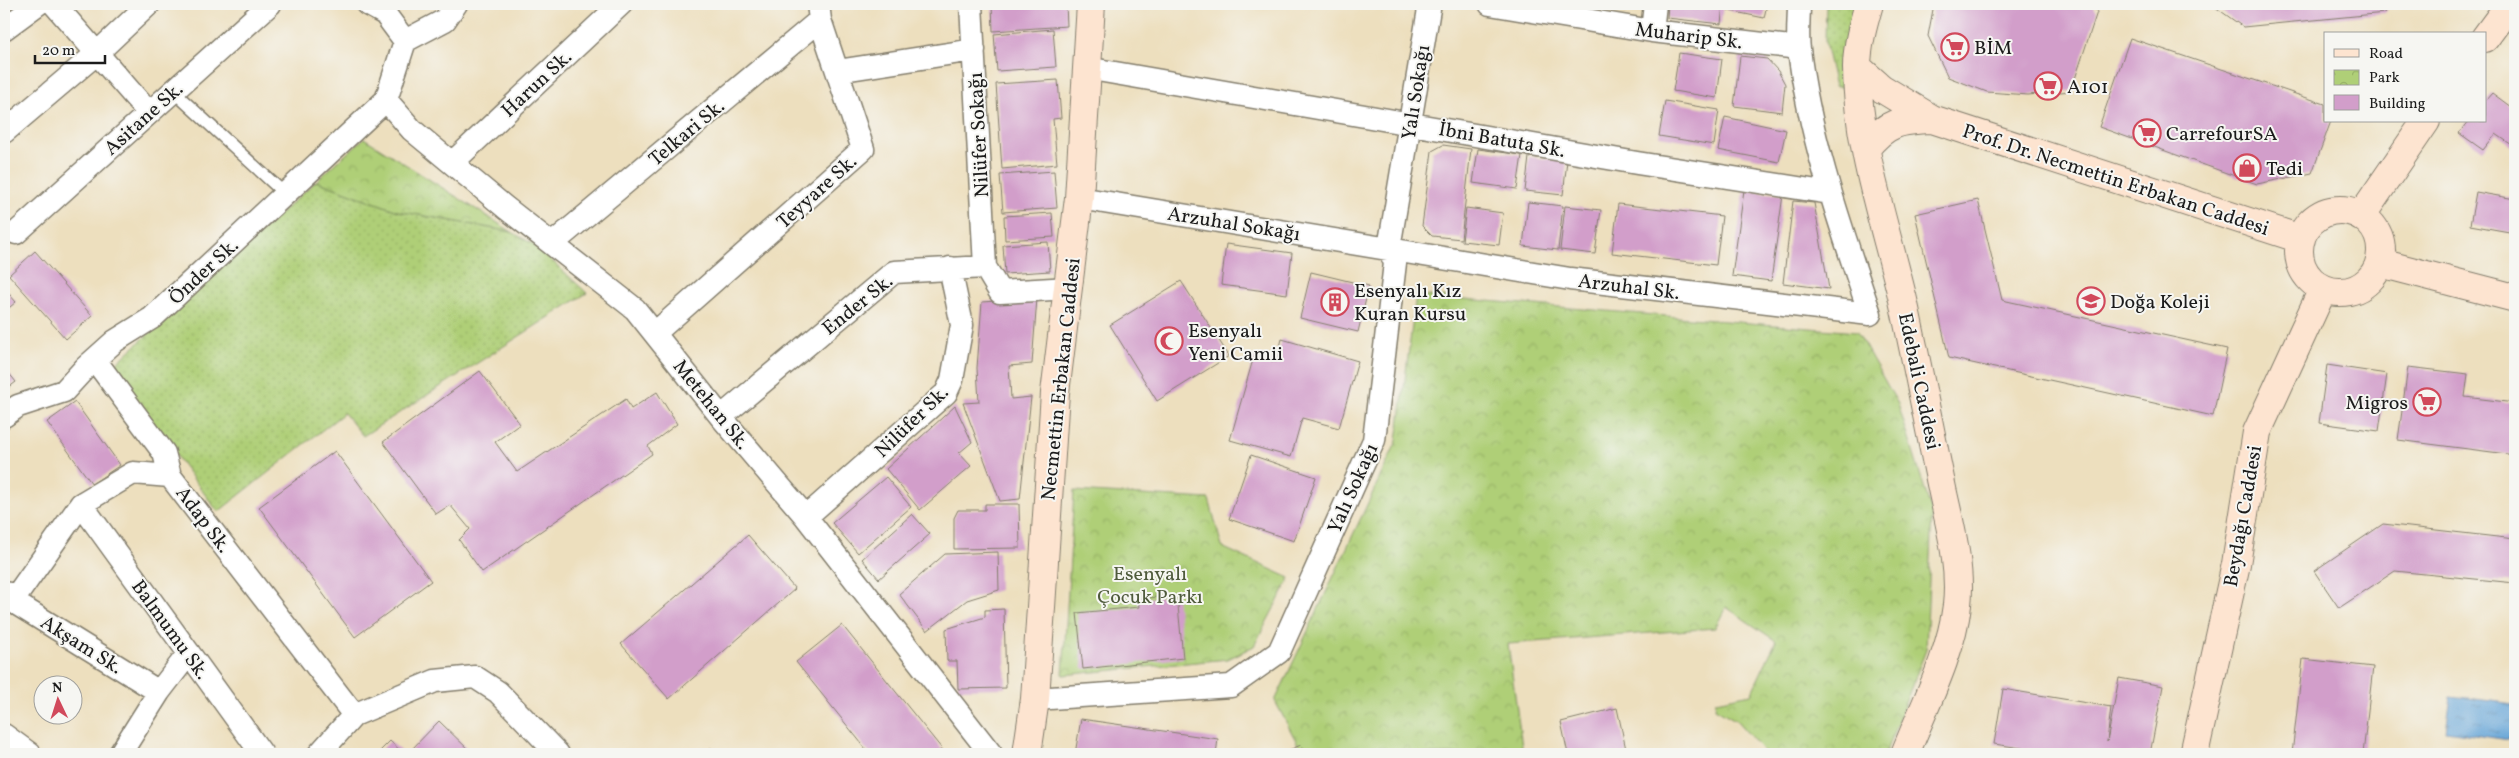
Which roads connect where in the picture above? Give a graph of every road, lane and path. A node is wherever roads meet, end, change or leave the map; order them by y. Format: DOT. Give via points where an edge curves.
graph roads {
  1 [pos="38,4"];
  2 [pos="54,4"];
  3 [pos="149,4"];
  4 [pos="270,4"];
  5 [pos="367,4"];
  6 [pos="456,4"];
  7 [pos="621,4"];
  8 [pos="971,4"];
  9 [pos="1091,4"];
  10 [pos="1427,4"];
  11 [pos="1490,4"];
  12 [pos="1655,4"];
  13 [pos="1800,4"];
  14 [pos="1869,4"];
  15 [pos="2510,4"];
  16 [pos="1515,6"];
  17 [pos="819,12"];
  18 [pos="4,29"];
  19 [pos="1652,31"];
  20 [pos="2486,37"];
  21 [pos="405,41"];
  22 [pos="1798,48"];
  23 [pos="974,50"];
  24 [pos="96,54"];
  25 [pos="1857,67"];
  26 [pos="1086,68"];
  27 [pos="837,71"];
  28 [pos="173,91"];
  29 [pos="386,100"];
  30 [pos="149,113"];
  31 [pos="1932,119"];
  32 [pos="2425,122"];
  33 [pos="1410,123"];
  34 [pos="4,132"];
  35 [pos="1866,148"];
  36 [pos="452,163"];
  37 [pos="1830,193"];
  38 [pos="285,194"];
  39 [pos="1079,198"];
  40 [pos="2360,216"];
  41 [pos="16,233"];
  42 [pos="2301,240"];
  43 [pos="552,244"];
  44 [pos="1390,248"];
  45 [pos="2380,263"];
  46 [pos="985,267"];
  47 [pos="950,268"];
  48 [pos="1069,288"];
  49 [pos="2323,289"];
  50 [pos="2515,298"];
  51 [pos="1870,314"];
  52 [pos="655,333"];
  53 [pos="95,360"];
  54 [pos="4,416"];
  55 [pos="721,417"];
  56 [pos="170,476"];
  57 [pos="82,504"];
  58 [pos="806,517"];
  59 [pos="4,594"];
  60 [pos="189,653"];
  61 [pos="159,692"];
  62 [pos="1035,699"];
  63 [pos="354,715"];
  64 [pos="4,735"];
  65 [pos="30,754"];
  66 [pos="120,754"];
  67 [pos="262,754"];
  68 [pos="319,754"];
  69 [pos="558,754"];
  70 [pos="991,754"];
  71 [pos="1027,754"];
  72 [pos="1904,754"];
  73 [pos="2194,754"];
  1 -- 18 [label="street"];
  2 -- 24 [label="street"];
  3 -- 24 [label="street"];
  4 -- 28 [label="street, Asitane Sk."];
  5 -- 21 [label="street" via="385,14"];
  6 -- 21 [label="street" via="445,20"];
  7 -- 36 [label="street, Harun Sk."];
  8 -- 23 [label="street, Nilüfer Sokağı"];
  9 -- 26 [label="street, Necmettin Erbakan Caddesi"];
  10 -- 33 [label="street, Yalı Sokağı" via="1429,9"];
  11 -- 16 [label="street, Muharip Sk."];
  12 -- 19 [label="street"];
  13 -- 22 [label="street, Edebali Caddesi"];
  14 -- 25 [label="street, Edebali Caddesi" via="1860,34"];
  15 -- 20 [label="street"];
  16 -- 19 [label="street, Muharip Sk."];
  17 -- 27 [label="street, Teyyare Sk."];
  17 -- 43 [label="street, Telkari Sk."];
  19 -- 22 [label="street, Muharip Sk."];
  21 -- 29 [label="street"];
  22 -- 37 [label="street, Edebali Caddesi"];
  23 -- 27 [label="street"];
  23 -- 46 [label="street, Nilüfer Sokağı"];
  24 -- 30 [label="street"];
  24 -- 34 [label="street"];
  25 -- 31 [label="street" via="1880,88"];
  25 -- 35 [label="street, Edebali Caddesi" via="1859,109"];
  26 -- 33 [label="street, İbni Batuta Sk."];
  26 -- 39 [label="street, Necmettin Erbakan Caddesi"];
  27 -- 52 [label="street, Teyyare Sk." via="863,149"];
  28 -- 30 [label="street, Asitane Sk."];
  28 -- 38 [label="lane"];
  29 -- 36 [label="street, Metehan Sk." via="412,130"];
  29 -- 38 [label="street, Önder Sk."];
  30 -- 41 [label="street, Asitane Sk."];
  31 -- 35 [label="street" via="1896,123 1878,132"];
  31 -- 42 [label="street, Prof. Dr. Necmettin Erbakan Caddesi"];
  32 -- 40 [label="street"];
  33 -- 37 [label="street, İbni Batuta Sk."];
  33 -- 44 [label="street, Yalı Sokağı"];
  35 -- 72 [label="street, Edebali Caddesi" via="1903,302 1957,576 1953,627"];
  36 -- 43 [label="street, Metehan Sk."];
  37 -- 51 [label="street, Edebali Caddesi"];
  38 -- 53 [label="street, Önder Sk." via="152,318 115,341"];
  39 -- 44 [label="street, Arzuhal Sokağı"];
  39 -- 48 [label="street, Necmettin Erbakan Caddesi"];
  40 -- 42 [label="street" via="2349,211 2325,214 2315,219"];
  40 -- 45 [label="street" via="2376,231"];
  42 -- 49 [label="street" via="2299,251 2306,274"];
  43 -- 52 [label="street, Metehan Sk." via="635,309"];
  44 -- 51 [label="street, Arzuhal Sk." via="1570,279"];
  44 -- 62 [label="street, Yalı Sokağı" via="1395,263 1374,440 1279,652 1231,686"];
  45 -- 49 [label="street" via="2364,285 2351,291"];
  45 -- 50 [label="street"];
  46 -- 47 [label="street, Ender Sk."];
  46 -- 48 [label="street" via="1000,292"];
  47 -- 55 [label="street, Ender Sk." via="894,272"];
  47 -- 58 [label="street, Nilüfer Sk." via="962,325 952,380 946,393"];
  48 -- 62 [label="street, Necmettin Erbakan Caddesi" via="1055,393"];
  49 -- 73 [label="street, Beydağı Caddesi" via="2257,432 2236,564"];
  52 -- 55 [label="street, Metehan Sk."];
  53 -- 54 [label="street, Önder Sk." via="64,391 18,406"];
  53 -- 56 [label="street" via="164,453"];
  55 -- 58 [label="street, Metehan Sk."];
  56 -- 57 [label="street, Adap Sk." via="133,473"];
  56 -- 63 [label="street, Adap Sk."];
  57 -- 59 [label="street, Adap Sk." via="17,595"];
  57 -- 60 [label="street, Balmumu Sk."];
  58 -- 70 [label="street, Metehan Sk."];
  59 -- 61 [label="street, Akşam Sk."];
  60 -- 61 [label="street"];
  60 -- 67 [label="street, Balmumu Sk."];
  61 -- 66 [label="street"];
  62 -- 71 [label="street, Necmettin Erbakan Caddesi"];
  63 -- 68 [label="street"];
  63 -- 69 [label="street" via="435,680 475,676 498,692"];
  64 -- 65 [label="street"];
}
